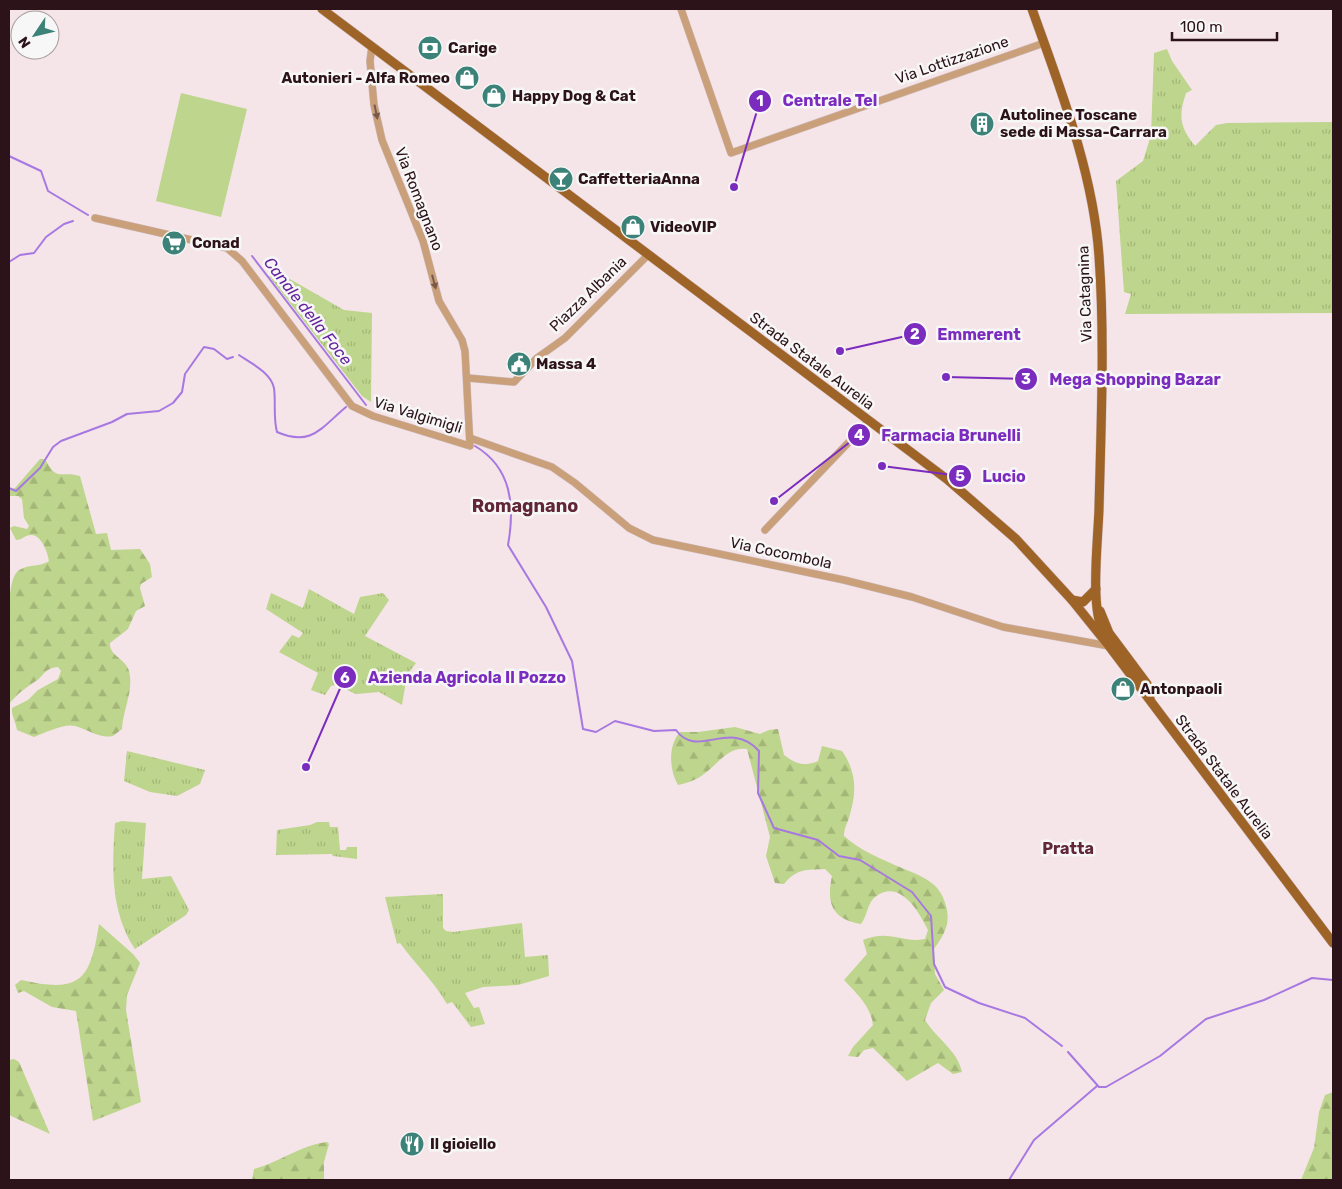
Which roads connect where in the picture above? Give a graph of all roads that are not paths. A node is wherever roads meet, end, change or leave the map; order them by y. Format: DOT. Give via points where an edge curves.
graph roads {
  1 [pos="322,9"];
  2 [pos="681,9"];
  3 [pos="1032,9"];
  4 [pos="1044,43"];
  5 [pos="372,46"];
  6 [pos="95,218"];
  7 [pos="648,255"];
  8 [pos="468,378"];
  9 [pos="869,421"];
  10 [pos="470,438"];
  11 [pos="470,446"];
  12 [pos="765,530"];
  13 [pos="1096,589"];
  14 [pos="1072,600"];
  15 [pos="1097,604"];
  16 [pos="1109,646"];
  17 [pos="1150,702"];
  18 [pos="1333,943"];
  1 -- 5 [label="main road, Strada Statale Aurelia"];
  2 -- 4 [label="street, Via Lottizzazione" via="731,153"];
  3 -- 4 [label="main road, Via Catagnina"];
  4 -- 13 [label="main road, Via Catagnina" via="1090,193 1100,255"];
  5 -- 7 [label="main road, Strada Statale Aurelia"];
  5 -- 8 [label="street, Via Romagnano, one-way" via="370,61 374,105 382,140 423,241 439,301 462,340"];
  6 -- 11 [label="street, Via Valgimigli" via="227,248 242,261 352,406 373,416"];
  7 -- 8 [label="street, Piazza Albania" via="565,338 537,358 514,382"];
  7 -- 9 [label="main road, Strada Statale Aurelia"];
  8 -- 10 [label="street, Via Romagnano"];
  9 -- 12 [label="street"];
  9 -- 14 [label="main road, Strada Statale Aurelia" via="948,480 1016,539"];
  10 -- 11 [label="street, Via Romagnano"];
  10 -- 16 [label="street, Via Cocombola" via="552,468 575,482 629,528 653,540 861,584 1003,627"];
  13 -- 14 [label="main road" via="1084,602"];
  13 -- 15 [label="main road, Via Catagnina"];
  14 -- 16 [label="main road, Strada Statale Aurelia"];
  15 -- 16 [label="main road, Via Catagnina" via="1099,624"];
  15 -- 17 [label="main road" via="1109,633 1146,684"];
  16 -- 17 [label="main road, Strada Statale Aurelia"];
  17 -- 18 [label="main road, Strada Statale Aurelia"];
}
